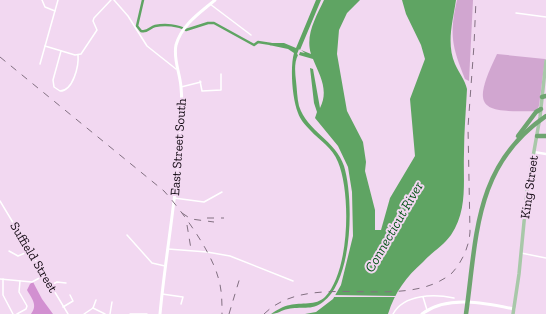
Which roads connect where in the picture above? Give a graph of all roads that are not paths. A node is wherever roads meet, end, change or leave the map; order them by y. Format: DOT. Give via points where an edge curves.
graph roads {
  1 [pos="42,0"];
  2 [pos="58,0"];
  3 [pos="112,0"];
  4 [pos="215,0"];
  5 [pos="210,4"];
  6 [pos="56,11"];
  7 [pos="516,13"];
  8 [pos="546,17"];
  9 [pos="251,35"];
  10 [pos="45,46"];
  11 [pos="62,51"];
  12 [pos="78,55"];
  13 [pos="546,61"];
  14 [pos="40,64"];
  15 [pos="178,70"];
  16 [pos="221,74"];
  17 [pos="181,87"];
  18 [pos="544,96"];
  19 [pos="541,109"];
  20 [pos="546,119"];
  21 [pos="546,135"];
  22 [pos="537,136"];
  23 [pos="508,150"];
  24 [pos="534,152"];
  25 [pos="546,154"];
  26 [pos="222,192"];
  27 [pos="174,198"];
  28 [pos="0,201"];
  29 [pos="127,235"];
  30 [pos="167,249"];
  31 [pos="9,251"];
  32 [pos="30,252"];
  33 [pos="521,253"];
  34 [pos="546,258"];
  35 [pos="165,266"];
  36 [pos="45,276"];
  37 [pos="0,279"];
  38 [pos="3,280"];
  39 [pos="20,281"];
  40 [pos="293,281"];
  41 [pos="66,283"];
  42 [pos="51,285"];
  43 [pos="162,294"];
  44 [pos="70,295"];
  45 [pos="423,297"];
  46 [pos="454,298"];
  47 [pos="96,300"];
  48 [pos="112,302"];
  49 [pos="181,304"];
  50 [pos="63,307"];
  51 [pos="93,308"];
  52 [pos="427,310"];
  53 [pos="514,312"];
  54 [pos="13,314"];
  55 [pos="18,314"];
  56 [pos="68,314"];
  57 [pos="84,314"];
  58 [pos="105,314"];
  59 [pos="110,314"];
  60 [pos="130,314"];
  61 [pos="143,314"];
  62 [pos="147,314"];
  63 [pos="160,314"];
  64 [pos="393,314"];
  65 [pos="422,314"];
  66 [pos="468,314"];
  1 -- 6 [label="street" via="46,7"];
  2 -- 6 [label="street"];
  3 -- 12 [label="street" via="94,18 96,32 83,52"];
  3 -- 15 [label="street" via="126,13 148,48"];
  4 -- 5 [label="main road, East Street South"];
  5 -- 9 [label="street"];
  5 -- 15 [label="main road, East Street South" via="196,14 180,36 175,51"];
  6 -- 10 [label="street"];
  7 -- 8 [label="street"];
  10 -- 11 [label="street"];
  10 -- 14 [label="street"];
  11 -- 12 [label="street"];
  11 -- 12 [label="street" via="53,80 54,87 60,91 70,86"];
  13 -- 18 [label="main road, King Street"];
  15 -- 17 [label="main road, East Street South"];
  16 -- 17 [label="street" via="221,90 203,92 200,81"];
  17 -- 27 [label="main road, East Street South" via="180,144"];
  18 -- 19 [label="main road, King Street"];
  19 -- 22 [label="main road, King Street"];
  19 -- 23 [label="highway"];
  20 -- 23 [label="highway" via="527,130"];
  20 -- 66 [label="highway" via="512,150 491,187 483,214"];
  21 -- 22 [label="highway"];
  22 -- 24 [label="main road, King Street"];
  23 -- 66 [label="highway" via="491,179 483,204"];
  24 -- 25 [label="street"];
  24 -- 33 [label="main road, King Street"];
  26 -- 27 [label="street" via="204,202"];
  27 -- 30 [label="main road, East Street South"];
  28 -- 32 [label="street, Suffield Street"];
  29 -- 35 [label="street" via="153,263"];
  30 -- 35 [label="main road, East Street South"];
  30 -- 40 [label="street" via="230,257"];
  31 -- 32 [label="street" via="18,256"];
  32 -- 36 [label="street, Suffield Street"];
  33 -- 34 [label="street"];
  33 -- 53 [label="main road, King Street"];
  35 -- 43 [label="main road, East Street South"];
  36 -- 39 [label="street" via="34,281"];
  36 -- 42 [label="street, Suffield Street"];
  37 -- 38 [label="street"];
  38 -- 39 [label="street"];
  38 -- 54 [label="street" via="3,295"];
  39 -- 55 [label="street" via="19,292 27,306"];
  41 -- 42 [label="street" via="57,282"];
  42 -- 50 [label="street, Suffield Street"];
  43 -- 49 [label="street" via="183,297"];
  43 -- 63 [label="main road, East Street South"];
  44 -- 50 [label="street" via="73,300"];
  45 -- 46 [label="street" via="436,295"];
  45 -- 52 [label="street"];
  45 -- 64 [label="street" via="400,305"];
  47 -- 51 [label="street"];
  48 -- 59 [label="street"];
  50 -- 56 [label="street, Suffield Street"];
  51 -- 57 [label="street"];
  51 -- 58 [label="street"];
  52 -- 53 [label="main road" via="446,304 465,303"];
  52 -- 65 [label="main road"];
  60 -- 61 [label="street"];
  61 -- 62 [label="street"];
}
